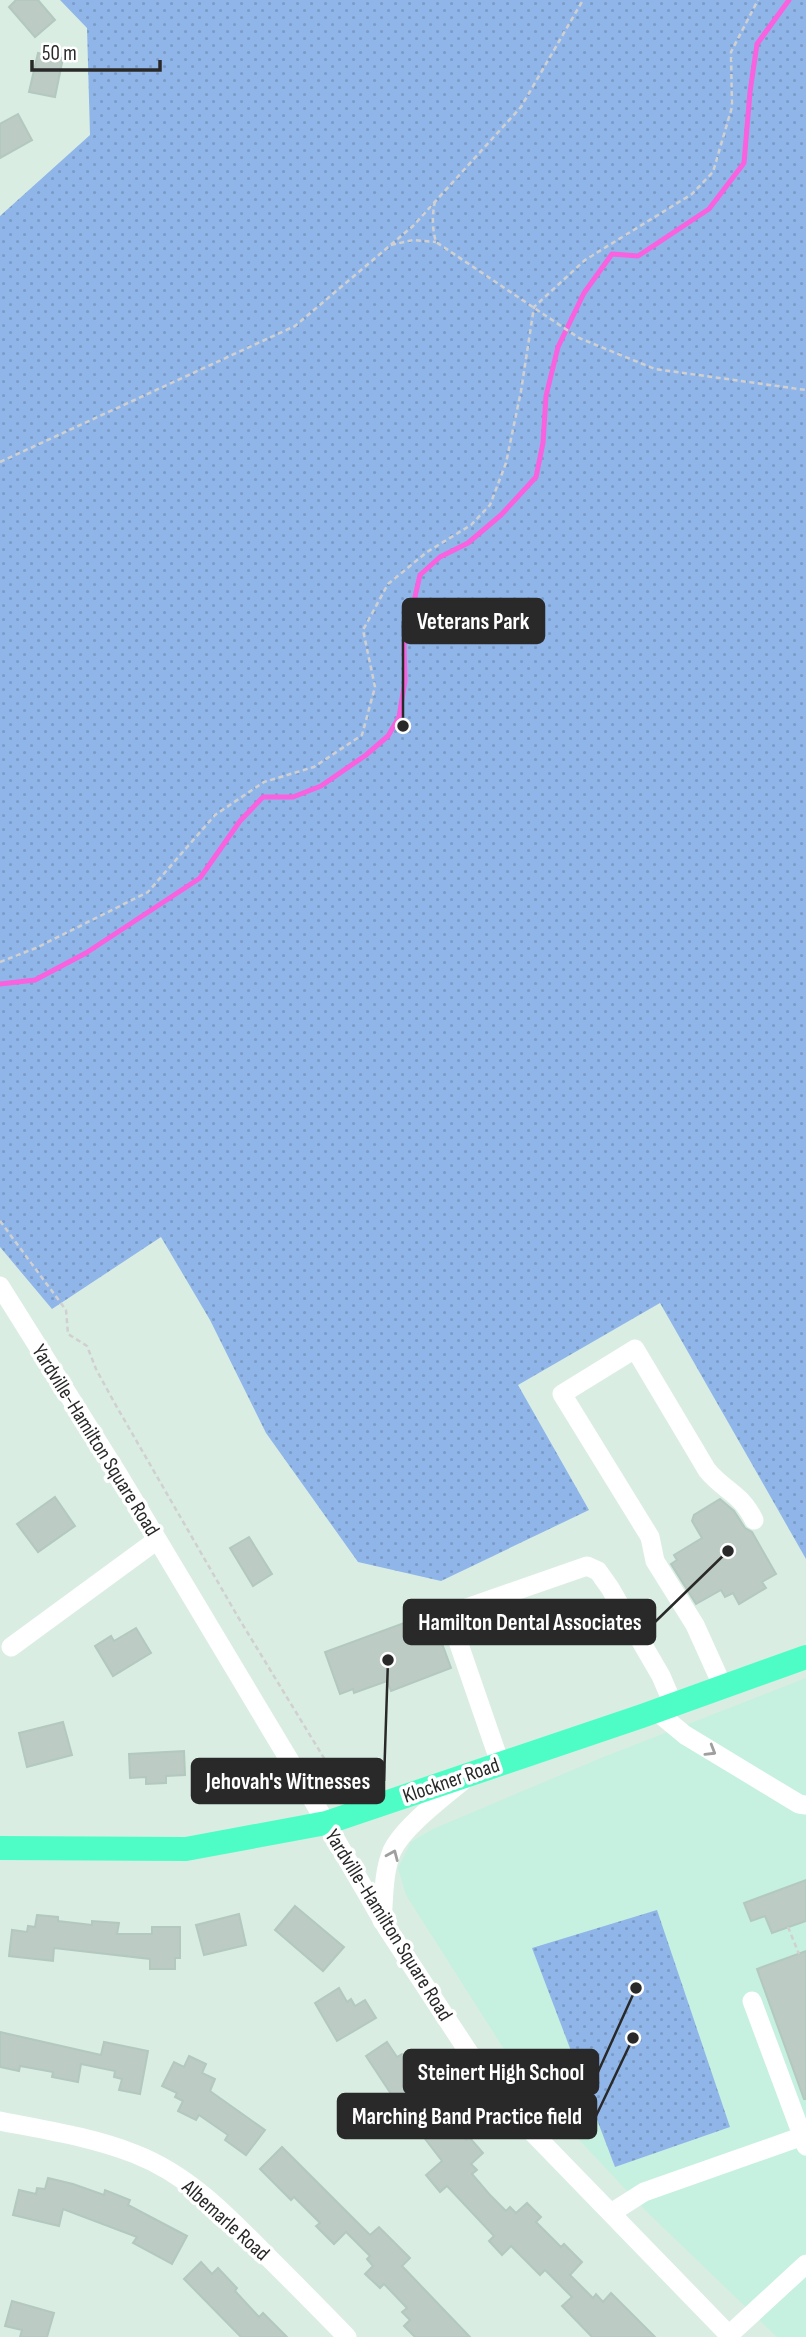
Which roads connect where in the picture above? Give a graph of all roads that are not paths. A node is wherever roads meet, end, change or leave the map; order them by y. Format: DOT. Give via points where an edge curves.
graph roads {
  1 [pos="0,1286"];
  2 [pos="754,1520"];
  3 [pos="157,1540"];
  4 [pos="11,1647"];
  5 [pos="806,1657"];
  6 [pos="723,1687"];
  7 [pos="665,1707"];
  8 [pos="500,1763"];
  9 [pos="471,1773"];
  10 [pos="806,1805"];
  11 [pos="326,1823"];
  12 [pos="0,1848"];
  13 [pos="382,1921"];
  14 [pos="752,2001"];
  15 [pos="0,2121"];
  16 [pos="805,2139"];
  17 [pos="611,2213"];
  18 [pos="806,2264"];
  19 [pos="730,2336"];
  20 [pos="347,2337"];
  1 -- 3 [label="street, Yardville-Hamilton Square Road"];
  2 -- 6 [label="street" via="742,1500 707,1470 635,1349 562,1394 650,1537 655,1561 695,1625"];
  3 -- 4 [label="street"];
  3 -- 11 [label="street, Yardville-Hamilton Square Road"];
  5 -- 6 [label="main road, Klockner Road"];
  6 -- 7 [label="main road, Klockner Road"];
  7 -- 8 [label="main road, Klockner Road"];
  7 -- 8 [label="street" via="661,1676 598,1571 587,1566 452,1617"];
  7 -- 10 [label="street, one-way" via="685,1735"];
  8 -- 9 [label="main road, Klockner Road"];
  9 -- 11 [label="main road, Klockner Road"];
  13 -- 9 [label="street, one-way" via="393,1850 418,1819"];
  11 -- 12 [label="main road, Klockner Road" via="186,1849"];
  11 -- 13 [label="street, Yardville-Hamilton Square Road"];
  13 -- 17 [label="street, Yardville-Hamilton Square Road" via="483,2074"];
  14 -- 16 [label="street"];
  15 -- 20 [label="street, Albemarle Road" via="99,2142 167,2169 222,2210"];
  16 -- 17 [label="street" via="644,2192"];
  17 -- 19 [label="street, Yardville-Hamilton Square Road"];
  18 -- 19 [label="street"];
}
